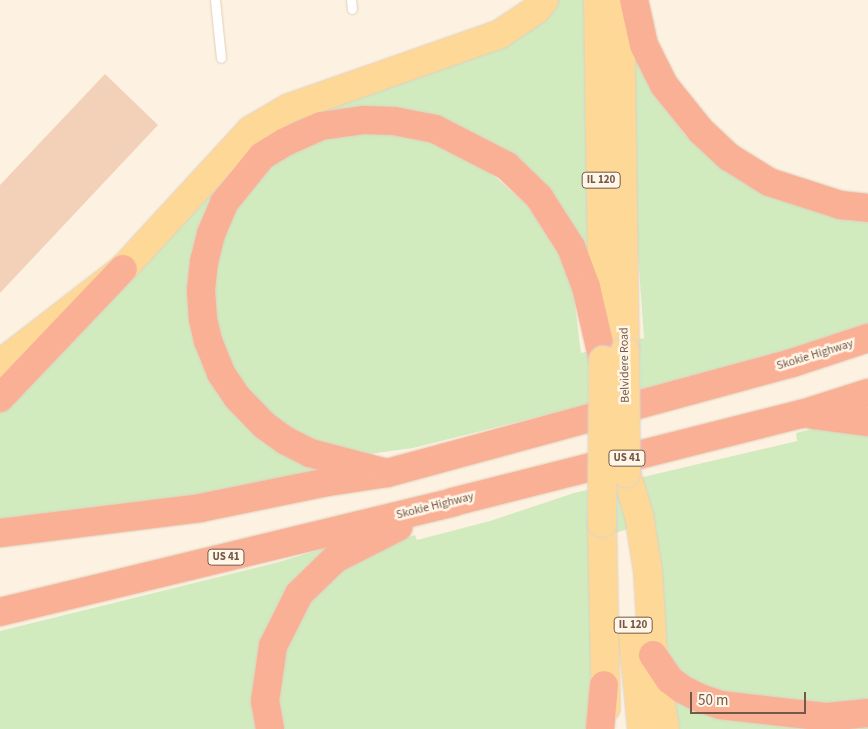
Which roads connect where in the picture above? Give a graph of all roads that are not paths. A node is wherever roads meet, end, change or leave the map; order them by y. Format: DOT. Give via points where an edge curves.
graph roads {
  1 [pos="215,0"];
  2 [pos="544,0"];
  3 [pos="598,0"];
  4 [pos="620,0"];
  5 [pos="634,0"];
  6 [pos="220,58"];
  7 [pos="868,208"];
  8 [pos="123,269"];
  9 [pos="868,338"];
  10 [pos="614,356"];
  11 [pos="0,364"];
  12 [pos="868,393"];
  13 [pos="0,398"];
  14 [pos="802,414"];
  15 [pos="868,422"];
  16 [pos="386,473"];
  17 [pos="452,502"];
  18 [pos="623,520"];
  19 [pos="0,533"];
  20 [pos="0,612"];
  21 [pos="653,655"];
  22 [pos="604,685"];
  23 [pos="868,713"];
  24 [pos="270,729"];
  25 [pos="600,729"];
  26 [pos="607,729"];
  27 [pos="642,729"];
  28 [pos="665,729"];
  1 -- 6 [label="lane"];
  2 -- 8 [label="main road" via="536,10 500,34 289,108 251,130"];
  3 -- 10 [label="main road, Belvidere Road / IL 120"];
  4 -- 10 [label="main road, Belvidere Road / IL 120"];
  5 -- 7 [label="highway" via="644,45 664,85 701,131 729,157 769,182 840,204"];
  8 -- 11 [label="main road"];
  8 -- 13 [label="highway"];
  9 -- 16 [label="highway, Skokie Highway" via="792,363"];
  10 -- 16 [label="highway" via="571,247 538,198 507,166 435,129 394,121 363,120 321,126 286,142 262,156 224,203 211,234 201,290 208,340 221,372 237,397 264,425 310,453"];
  10 -- 18 [label="main road, Belvidere Road / IL 120, bridge"];
  10 -- 18 [label="main road, Belvidere Road / IL 120, bridge" via="626,473"];
  12 -- 14 [label="highway, Skokie Highway / US 41"];
  14 -- 15 [label="highway"];
  14 -- 17 [label="highway, Skokie Highway / US 41"];
  16 -- 19 [label="highway, Skokie Highway" via="200,508"];
  17 -- 20 [label="highway, Skokie Highway / US 41"];
  17 -- 24 [label="highway" via="335,559 299,594 272,646 265,701"];
  18 -- 21 [label="main road" via="648,572"];
  18 -- 22 [label="main road, Belvidere Road / IL 120"];
  18 -- 27 [label="main road, Belvidere Road / IL 120"];
  21 -- 23 [label="highway" via="670,680 682,689 720,704 827,717"];
  21 -- 28 [label="main road"];
  22 -- 25 [label="highway"];
  22 -- 26 [label="main road, Belvidere Road / IL 120"];
}
